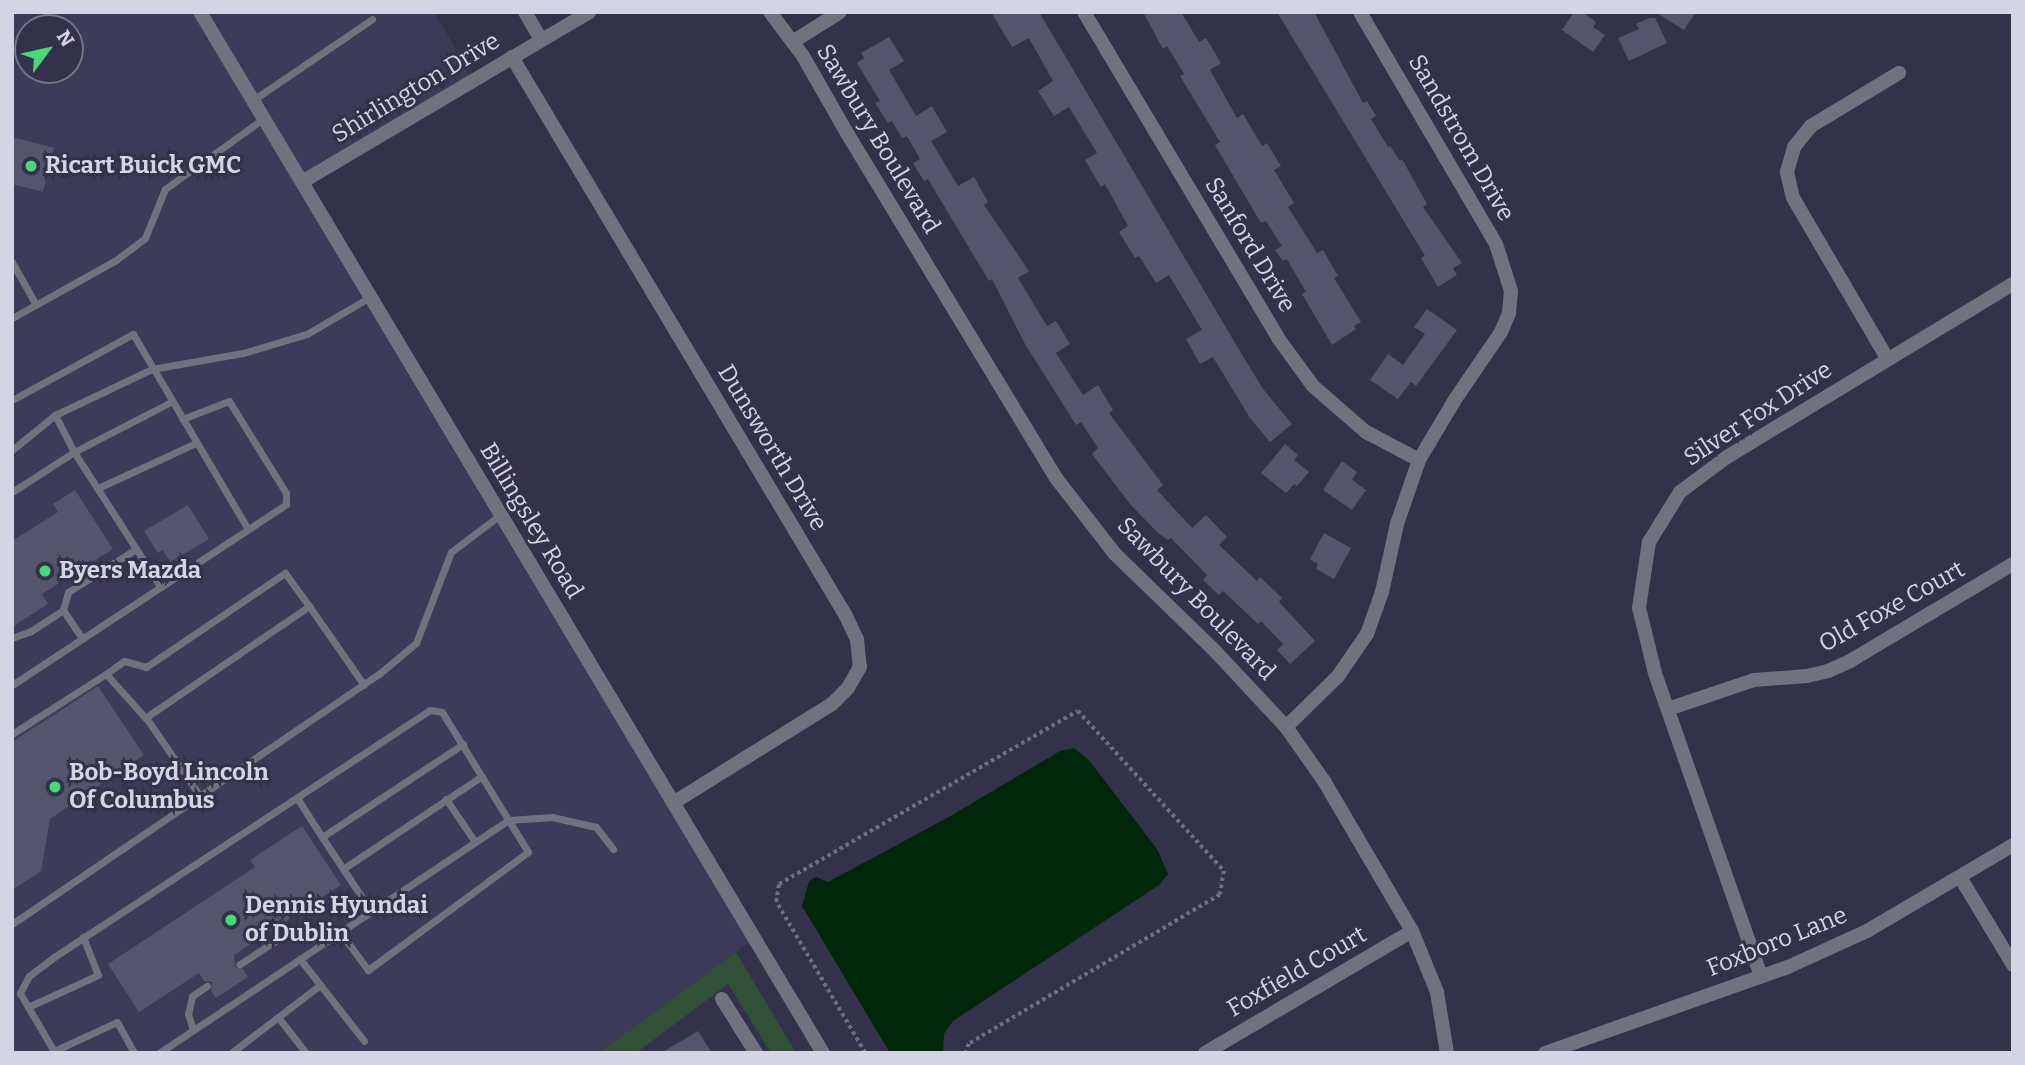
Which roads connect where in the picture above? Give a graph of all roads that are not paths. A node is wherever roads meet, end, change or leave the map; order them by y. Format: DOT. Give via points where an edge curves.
graph roads {
  1 [pos="200,12"];
  2 [pos="525,12"];
  3 [pos="589,12"];
  4 [pos="770,12"];
  5 [pos="840,12"];
  6 [pos="1084,12"];
  7 [pos="1360,12"];
  8 [pos="372,19"];
  9 [pos="541,40"];
  10 [pos="794,41"];
  11 [pos="512,57"];
  12 [pos="1899,73"];
  13 [pos="253,100"];
  14 [pos="264,118"];
  15 [pos="302,182"];
  16 [pos="12,262"];
  17 [pos="2013,284"];
  18 [pos="371,297"];
  19 [pos="36,305"];
  20 [pos="12,318"];
  21 [pos="1887,358"];
  22 [pos="152,369"];
  23 [pos="12,401"];
  24 [pos="171,402"];
  25 [pos="55,415"];
  26 [pos="182,419"];
  27 [pos="196,443"];
  28 [pos="12,450"];
  29 [pos="74,452"];
  30 [pos="1419,460"];
  31 [pos="98,488"];
  32 [pos="12,492"];
  33 [pos="500,515"];
  34 [pos="247,529"];
  35 [pos="135,549"];
  36 [pos="2013,564"];
  37 [pos="160,586"];
  38 [pos="309,606"];
  39 [pos="63,610"];
  40 [pos="12,638"];
  41 [pos="82,638"];
  42 [pos="106,674"];
  43 [pos="12,685"];
  44 [pos="364,685"];
  45 [pos="1668,709"];
  46 [pos="145,718"];
  47 [pos="1286,726"];
  48 [pos="12,734"];
  49 [pos="463,744"];
  50 [pos="482,776"];
  51 [pos="200,796"];
  52 [pos="297,798"];
  53 [pos="446,799"];
  54 [pos="673,803"];
  55 [pos="509,820"];
  56 [pos="322,837"];
  57 [pos="475,842"];
  58 [pos="2013,845"];
  59 [pos="613,849"];
  60 [pos="343,869"];
  61 [pos="1960,877"];
  62 [pos="371,911"];
  63 [pos="12,924"];
  64 [pos="1412,931"];
  65 [pos="340,932"];
  66 [pos="83,937"];
  67 [pos="300,959"];
  68 [pos="240,964"];
  69 [pos="2013,965"];
  70 [pos="1761,976"];
  71 [pos="320,985"];
  72 [pos="207,986"];
  73 [pos="723,999"];
  74 [pos="28,1007"];
  75 [pos="278,1017"];
  76 [pos="193,1030"];
  77 [pos="363,1041"];
  78 [pos="55,1052"];
  79 [pos="134,1053"];
  80 [pos="159,1053"];
  81 [pos="231,1053"];
  82 [pos="306,1053"];
  83 [pos="756,1053"];
  84 [pos="823,1053"];
  85 [pos="1205,1053"];
  86 [pos="1447,1053"];
  87 [pos="1545,1053"];
  1 -- 13 [label="street, Billingsley Road"];
  2 -- 9 [label="street"];
  3 -- 9 [label="street, Shirlington Drive"];
  4 -- 10 [label="street, Sawbury Boulevard"];
  5 -- 10 [label="street"];
  6 -- 30 [label="street, Sanford Drive" via="1279,338 1313,386 1366,432"];
  7 -- 30 [label="street, Sandstrom Drive" via="1496,244 1511,291 1501,332"];
  8 -- 13 [label="lane"];
  9 -- 11 [label="street, Shirlington Drive"];
  10 -- 47 [label="street, Sawbury Boulevard" via="1056,478 1115,554"];
  11 -- 15 [label="street, Shirlington Drive"];
  11 -- 54 [label="street, Dunsworth Drive" via="857,640 860,667 832,704"];
  12 -- 21 [label="street" via="1811,126 1794,147 1787,172 1793,198"];
  13 -- 14 [label="street, Billingsley Road"];
  14 -- 15 [label="street, Billingsley Road"];
  14 -- 19 [label="lane" via="165,189 145,238 116,260"];
  15 -- 18 [label="street, Billingsley Road"];
  16 -- 19 [label="lane"];
  17 -- 21 [label="street, Silver Fox Drive"];
  18 -- 22 [label="lane" via="307,334 243,353"];
  18 -- 33 [label="street, Billingsley Road"];
  19 -- 20 [label="lane"];
  21 -- 45 [label="street, Silver Fox Drive" via="1727,457 1680,492 1649,542 1639,608"];
  22 -- 23 [label="lane" via="133,334"];
  22 -- 24 [label="lane"];
  22 -- 25 [label="lane"];
  24 -- 26 [label="lane"];
  24 -- 29 [label="lane"];
  25 -- 28 [label="lane"];
  25 -- 29 [label="lane"];
  26 -- 27 [label="lane"];
  26 -- 34 [label="lane" via="229,401 286,493 286,504"];
  27 -- 31 [label="lane"];
  27 -- 34 [label="lane"];
  29 -- 31 [label="lane"];
  29 -- 32 [label="lane"];
  30 -- 47 [label="street" via="1367,634 1338,676"];
  31 -- 35 [label="lane"];
  33 -- 44 [label="lane" via="451,552 416,643"];
  33 -- 54 [label="street, Billingsley Road"];
  34 -- 37 [label="lane"];
  35 -- 37 [label="lane"];
  35 -- 39 [label="lane" via="68,592"];
  36 -- 45 [label="street, Old Foxe Court" via="1829,671 1754,680"];
  37 -- 41 [label="lane"];
  38 -- 42 [label="lane" via="285,573 146,667 124,661"];
  38 -- 44 [label="lane"];
  38 -- 46 [label="lane"];
  39 -- 40 [label="lane"];
  39 -- 41 [label="lane"];
  41 -- 43 [label="lane"];
  42 -- 46 [label="lane"];
  42 -- 48 [label="lane"];
  44 -- 51 [label="lane"];
  45 -- 70 [label="street, Silver Fox Drive"];
  46 -- 51 [label="lane"];
  47 -- 64 [label="street, Sawbury Boulevard" via="1324,780"];
  49 -- 50 [label="lane"];
  49 -- 52 [label="lane" via="442,712 430,710"];
  49 -- 56 [label="lane"];
  50 -- 53 [label="lane"];
  50 -- 55 [label="lane"];
  51 -- 63 [label="lane"];
  52 -- 56 [label="lane"];
  52 -- 66 [label="lane"];
  53 -- 57 [label="lane"];
  53 -- 60 [label="lane"];
  54 -- 84 [label="street, Billingsley Road"];
  55 -- 57 [label="lane"];
  55 -- 59 [label="lane" via="552,817 596,827"];
  55 -- 65 [label="lane" via="528,852 368,970"];
  56 -- 60 [label="lane"];
  57 -- 62 [label="lane"];
  58 -- 61 [label="street, Foxboro Lane"];
  60 -- 62 [label="lane"];
  61 -- 69 [label="street"];
  61 -- 70 [label="street, Foxboro Lane" via="1867,931"];
  62 -- 65 [label="lane"];
  64 -- 85 [label="street, Foxfield Court"];
  64 -- 86 [label="street, Sawbury Boulevard" via="1437,992"];
  65 -- 67 [label="lane"];
  65 -- 68 [label="lane" via="289,932"];
  66 -- 74 [label="lane" via="29,976 20,993"];
  66 -- 74 [label="lane" via="98,975"];
  67 -- 71 [label="lane"];
  67 -- 76 [label="lane"];
  70 -- 87 [label="street, Foxboro Lane"];
  71 -- 75 [label="lane"];
  71 -- 77 [label="lane"];
  72 -- 76 [label="lane" via="192,996 188,1013"];
  73 -- 83 [label="street"];
  74 -- 78 [label="lane"];
  75 -- 81 [label="lane"];
  75 -- 82 [label="lane"];
  76 -- 80 [label="lane"];
  78 -- 79 [label="lane" via="117,1022"];
}
